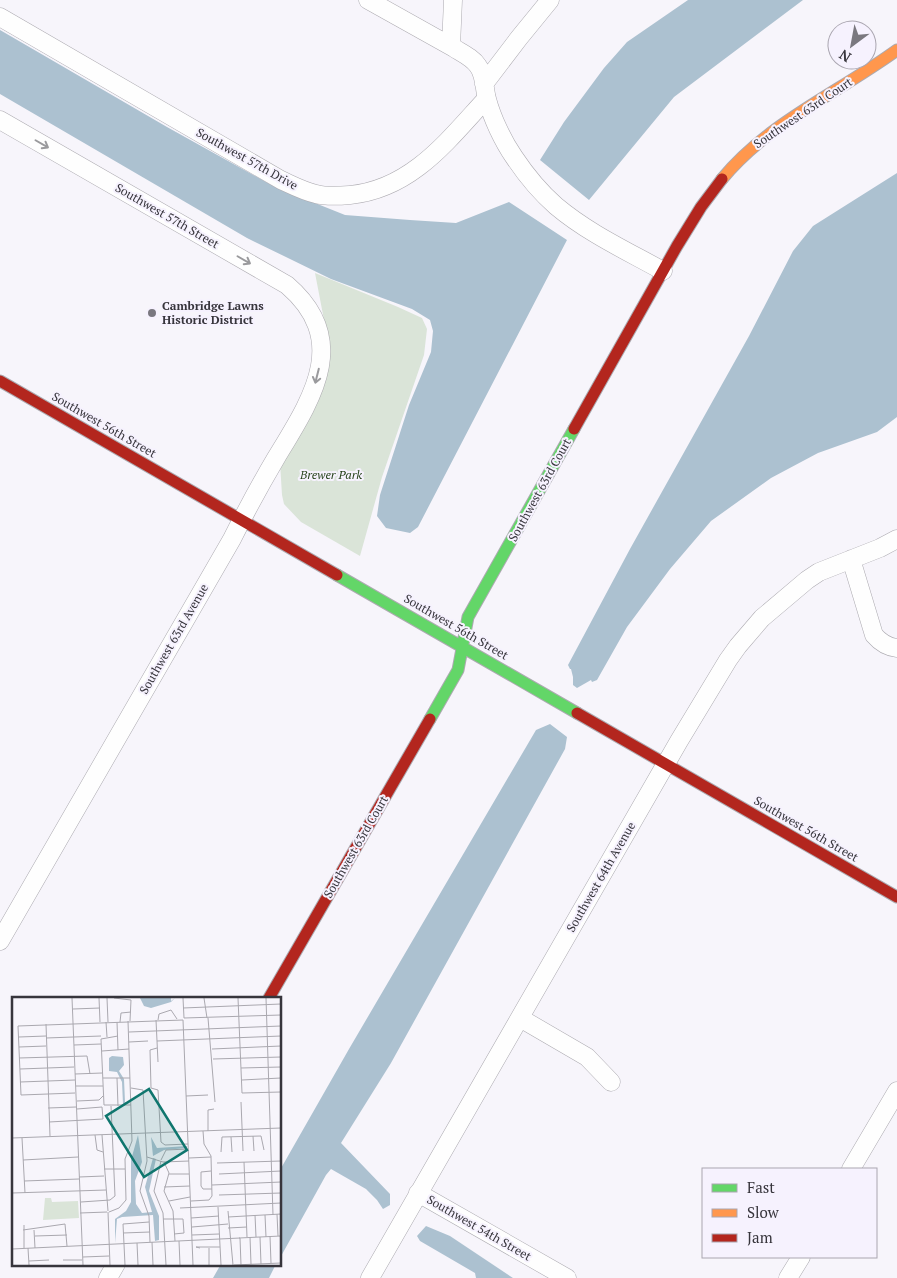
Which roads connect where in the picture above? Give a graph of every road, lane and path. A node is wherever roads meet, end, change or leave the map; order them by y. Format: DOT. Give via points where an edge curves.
graph roads {
  1 [pos="368,0"];
  2 [pos="453,0"];
  3 [pos="550,0"];
  4 [pos="0,17"];
  5 [pos="451,46"];
  6 [pos="897,50"];
  7 [pos="486,91"];
  8 [pos="0,120"];
  9 [pos="663,271"];
  10 [pos="318,328"];
  11 [pos="0,381"];
  12 [pos="241,519"];
  13 [pos="897,539"];
  14 [pos="851,559"];
  15 [pos="463,647"];
  16 [pos="897,648"];
  17 [pos="666,764"];
  18 [pos="897,897"];
  19 [pos="0,940"];
  20 [pos="270,997"];
  21 [pos="520,1018"];
  22 [pos="611,1082"];
  23 [pos="897,1091"];
  24 [pos="853,1168"];
  25 [pos="418,1193"];
  26 [pos="800,1258"];
  27 [pos="115,1266"];
  28 [pos="108,1278"];
  29 [pos="370,1278"];
  30 [pos="567,1278"];
  31 [pos="788,1278"];
  1 -- 5 [label="street"];
  2 -- 5 [label="street"];
  3 -- 7 [label="street" via="519,38"];
  4 -- 7 [label="street, Southwest 57th Drive" via="280,180 317,194 357,194 385,186 412,172 443,146"];
  5 -- 7 [label="street" via="478,65"];
  6 -- 9 [label="street, Southwest 63rd Court" via="749,149 714,188"];
  7 -- 9 [label="street" via="491,112 512,155 546,197 588,228"];
  8 -- 10 [label="street, Southwest 57th Street, one-way" via="287,285 307,305"];
  9 -- 15 [label="street, Southwest 63rd Court" via="468,617"];
  10 -- 12 [label="street, Southwest 63rd Avenue, one-way" via="321,358 311,397"];
  11 -- 12 [label="street, Southwest 56th Street"];
  12 -- 15 [label="street, Southwest 56th Street"];
  12 -- 19 [label="street, Southwest 63rd Avenue"];
  13 -- 14 [label="street, Southwest 64th Avenue"];
  14 -- 16 [label="street" via="874,635 888,647"];
  14 -- 17 [label="street, Southwest 64th Avenue" via="807,580 762,618 728,660"];
  15 -- 17 [label="street, Southwest 56th Street"];
  15 -- 20 [label="street, Southwest 63rd Court" via="458,670"];
  17 -- 18 [label="street, Southwest 56th Street"];
  17 -- 21 [label="street, Southwest 64th Avenue"];
  21 -- 22 [label="street" via="588,1057"];
  21 -- 25 [label="street, Southwest 64th Avenue"];
  23 -- 24 [label="street"];
  25 -- 29 [label="street, Southwest 64th Avenue"];
  25 -- 30 [label="street, Southwest 54th Street"];
  26 -- 31 [label="street"];
  27 -- 28 [label="street"];
}
